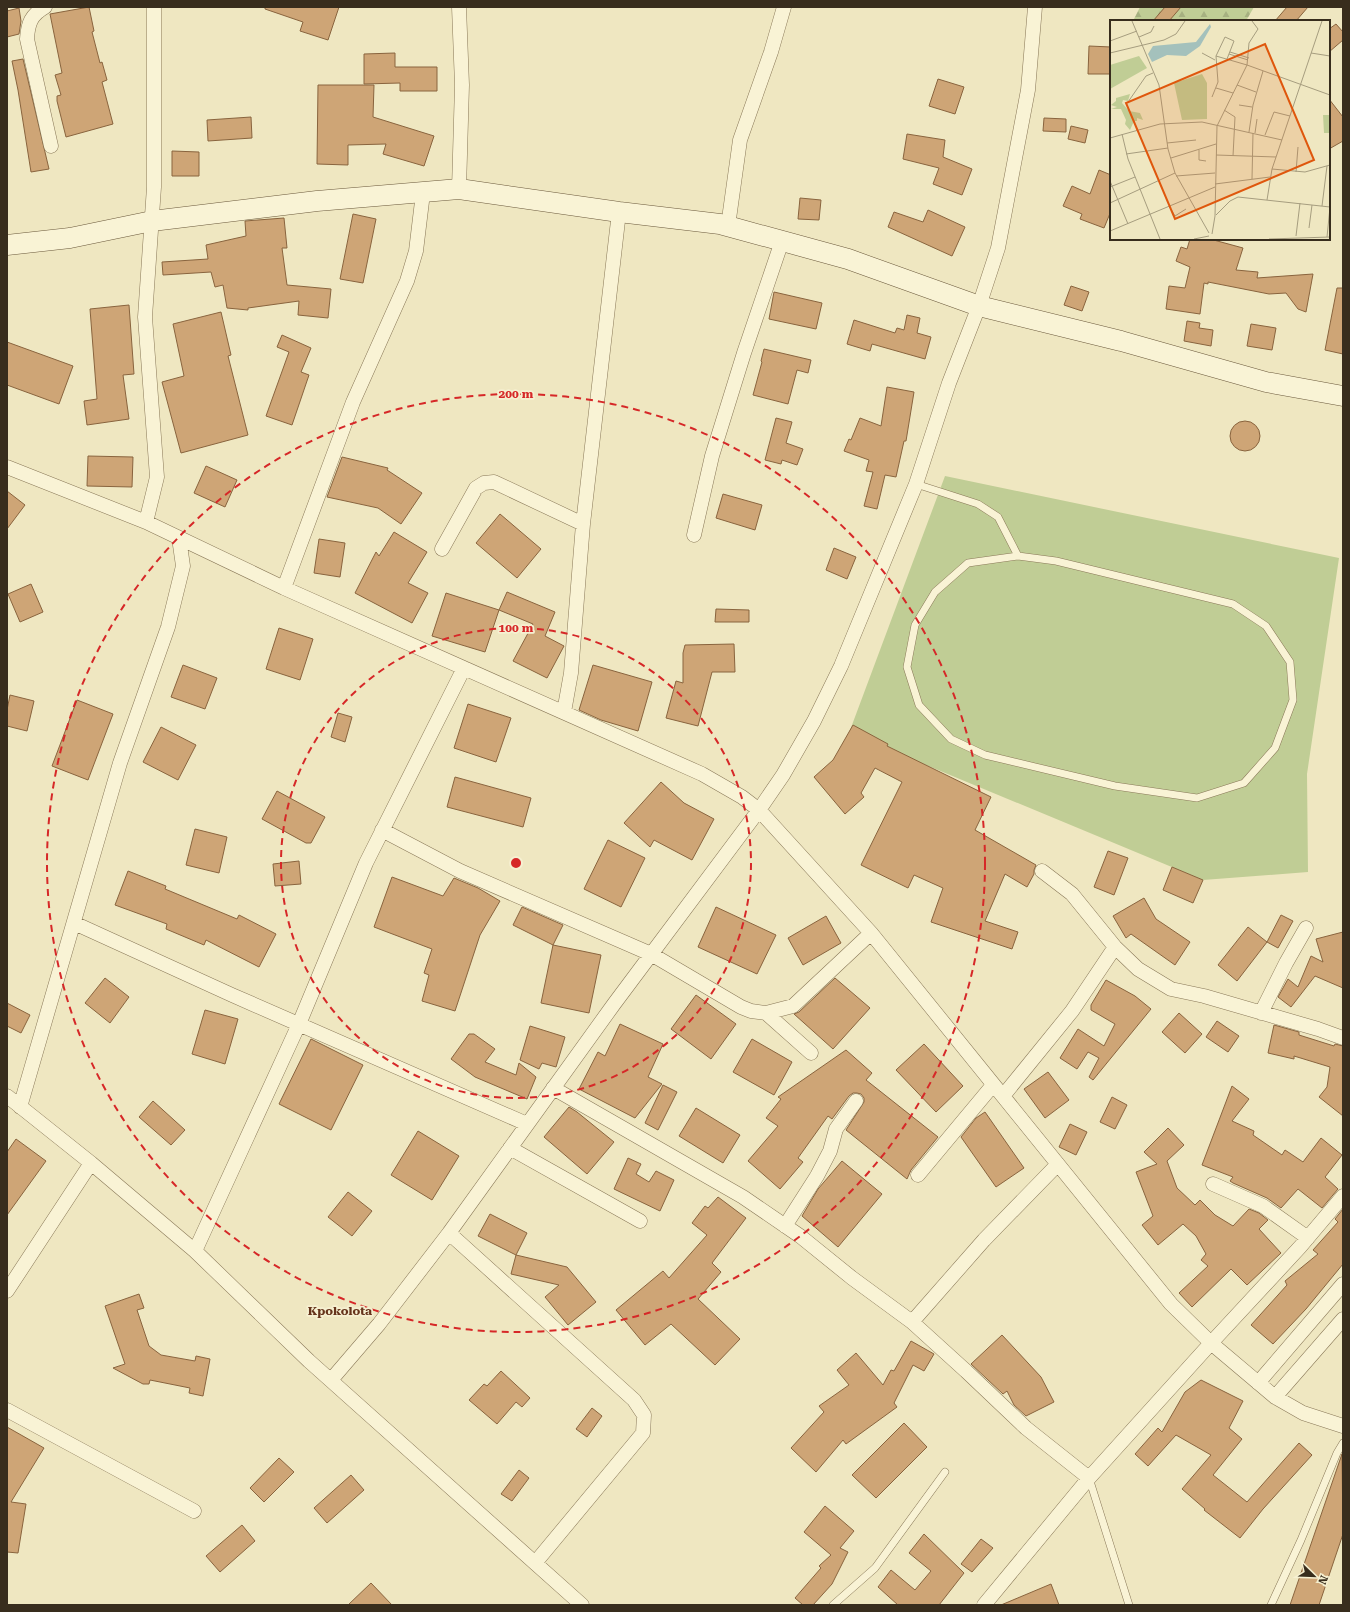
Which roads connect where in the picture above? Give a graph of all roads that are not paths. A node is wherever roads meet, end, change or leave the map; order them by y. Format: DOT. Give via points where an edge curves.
graph roads {
  1 [pos="45,7"];
  2 [pos="154,7"];
  3 [pos="459,7"];
  4 [pos="784,7"];
  5 [pos="1035,7"];
  6 [pos="52,146"];
  7 [pos="459,189"];
  8 [pos="423,193"];
  9 [pos="619,212"];
  10 [pos="152,221"];
  11 [pos="728,226"];
  12 [pos="782,241"];
  13 [pos="7,245"];
  14 [pos="979,306"];
  15 [pos="1343,396"];
  16 [pos="7,467"];
  17 [pos="916,484"];
  18 [pos="146,522"];
  19 [pos="583,524"];
  20 [pos="694,535"];
  21 [pos="179,538"];
  22 [pos="442,548"];
  23 [pos="1018,556"];
  24 [pos="284,588"];
  25 [pos="464,668"];
  26 [pos="564,712"];
  27 [pos="760,810"];
  28 [pos="382,830"];
  29 [pos="1042,871"];
  30 [pos="74,923"];
  31 [pos="1306,928"];
  32 [pos="871,933"];
  33 [pos="1114,947"];
  34 [pos="651,954"];
  35 [pos="1260,1012"];
  36 [pos="766,1013"];
  37 [pos="299,1024"];
  38 [pos="1343,1038"];
  39 [pos="811,1053"];
  40 [pos="994,1085"];
  41 [pos="553,1088"];
  42 [pos="7,1096"];
  43 [pos="1002,1096"];
  44 [pos="856,1101"];
  45 [pos="20,1107"];
  46 [pos="527,1124"];
  47 [pos="510,1148"];
  48 [pos="91,1163"];
  49 [pos="1058,1164"];
  50 [pos="918,1175"];
  51 [pos="1213,1184"];
  52 [pos="1343,1196"];
  53 [pos="640,1221"];
  54 [pos="785,1226"];
  55 [pos="449,1233"];
  56 [pos="1308,1238"];
  57 [pos="195,1251"];
  58 [pos="1343,1284"];
  59 [pos="7,1291"];
  60 [pos="1343,1319"];
  61 [pos="912,1322"];
  62 [pos="1211,1343"];
  63 [pos="331,1380"];
  64 [pos="1258,1383"];
  65 [pos="1275,1397"];
  66 [pos="7,1410"];
  67 [pos="1343,1426"];
  68 [pos="1343,1443"];
  69 [pos="945,1472"];
  70 [pos="1089,1478"];
  71 [pos="194,1511"];
  72 [pos="535,1563"];
  73 [pos="582,1605"];
  74 [pos="833,1605"];
  75 [pos="984,1605"];
  76 [pos="1128,1605"];
  77 [pos="1271,1605"];
  1 -- 6 [label="street" via="35,12 28,26 27,39"];
  2 -- 10 [label="street"];
  3 -- 7 [label="street" via="462,85"];
  4 -- 11 [label="street" via="740,140"];
  5 -- 14 [label="street" via="1026,98 998,248"];
  7 -- 8 [label="main road"];
  7 -- 9 [label="main road"];
  8 -- 10 [label="main road" via="317,201"];
  8 -- 24 [label="street" via="416,251 407,280 353,402"];
  9 -- 11 [label="main road"];
  9 -- 19 [label="street"];
  10 -- 13 [label="main road" via="70,238"];
  10 -- 18 [label="street" via="145,317 157,477"];
  11 -- 12 [label="main road"];
  12 -- 14 [label="main road" via="848,259"];
  12 -- 20 [label="street" via="712,456"];
  14 -- 15 [label="main road" via="1121,341 1266,382"];
  14 -- 17 [label="street" via="949,383"];
  16 -- 18 [label="street"];
  17 -- 23 [label="lane" via="978,504 998,517"];
  17 -- 27 [label="street" via="841,666 814,721 783,776"];
  18 -- 21 [label="street"];
  19 -- 22 [label="street" via="494,482 484,483 476,488"];
  19 -- 26 [label="street" via="571,673"];
  21 -- 24 [label="street"];
  21 -- 30 [label="street" via="183,566 168,627 120,763"];
  23 -- 23 [label="lane" via="1056,561 1233,604 1266,626 1290,662 1293,700 1275,748 1244,783 1197,798 1107,784 985,754 951,739 919,705 907,667 915,625 935,592 968,564"];
  24 -- 25 [label="street"];
  25 -- 26 [label="street"];
  25 -- 28 [label="street"];
  26 -- 27 [label="street" via="702,774"];
  27 -- 32 [label="street"];
  27 -- 34 [label="street"];
  28 -- 34 [label="street" via="460,871"];
  28 -- 37 [label="street" via="366,862"];
  29 -- 33 [label="street" via="1072,894"];
  30 -- 37 [label="street"];
  30 -- 45 [label="street"];
  31 -- 35 [label="street"];
  32 -- 36 [label="street" via="793,1006"];
  32 -- 40 [label="street"];
  33 -- 35 [label="street" via="1138,969 1171,989"];
  33 -- 43 [label="street" via="1072,1010"];
  34 -- 36 [label="street" via="740,1007"];
  34 -- 41 [label="street"];
  35 -- 38 [label="street"];
  36 -- 39 [label="street"];
  37 -- 46 [label="street"];
  37 -- 57 [label="street"];
  40 -- 43 [label="street"];
  40 -- 50 [label="street"];
  41 -- 46 [label="street"];
  41 -- 54 [label="street" via="743,1197"];
  42 -- 45 [label="street"];
  43 -- 49 [label="street"];
  44 -- 54 [label="street" via="836,1129 830,1152"];
  45 -- 48 [label="street"];
  46 -- 47 [label="street"];
  47 -- 53 [label="street"];
  47 -- 55 [label="street"];
  48 -- 57 [label="street"];
  48 -- 59 [label="street"];
  49 -- 61 [label="street" via="984,1240"];
  49 -- 62 [label="street" via="1171,1304"];
  51 -- 56 [label="street" via="1263,1206"];
  52 -- 56 [label="street"];
  54 -- 61 [label="street"];
  55 -- 63 [label="street" via="379,1324"];
  55 -- 72 [label="street" via="634,1400 644,1415 643,1434"];
  56 -- 62 [label="street"];
  57 -- 63 [label="street"];
  58 -- 64 [label="street"];
  60 -- 65 [label="street"];
  61 -- 70 [label="street" via="1026,1428"];
  62 -- 64 [label="street"];
  62 -- 70 [label="street"];
  63 -- 72 [label="street"];
  64 -- 65 [label="street"];
  65 -- 67 [label="street" via="1303,1413"];
  66 -- 71 [label="street"];
  68 -- 77 [label="lane"];
  69 -- 74 [label="lane" via="875,1568"];
  70 -- 75 [label="street"];
  70 -- 76 [label="lane"];
  72 -- 73 [label="street"];
}
